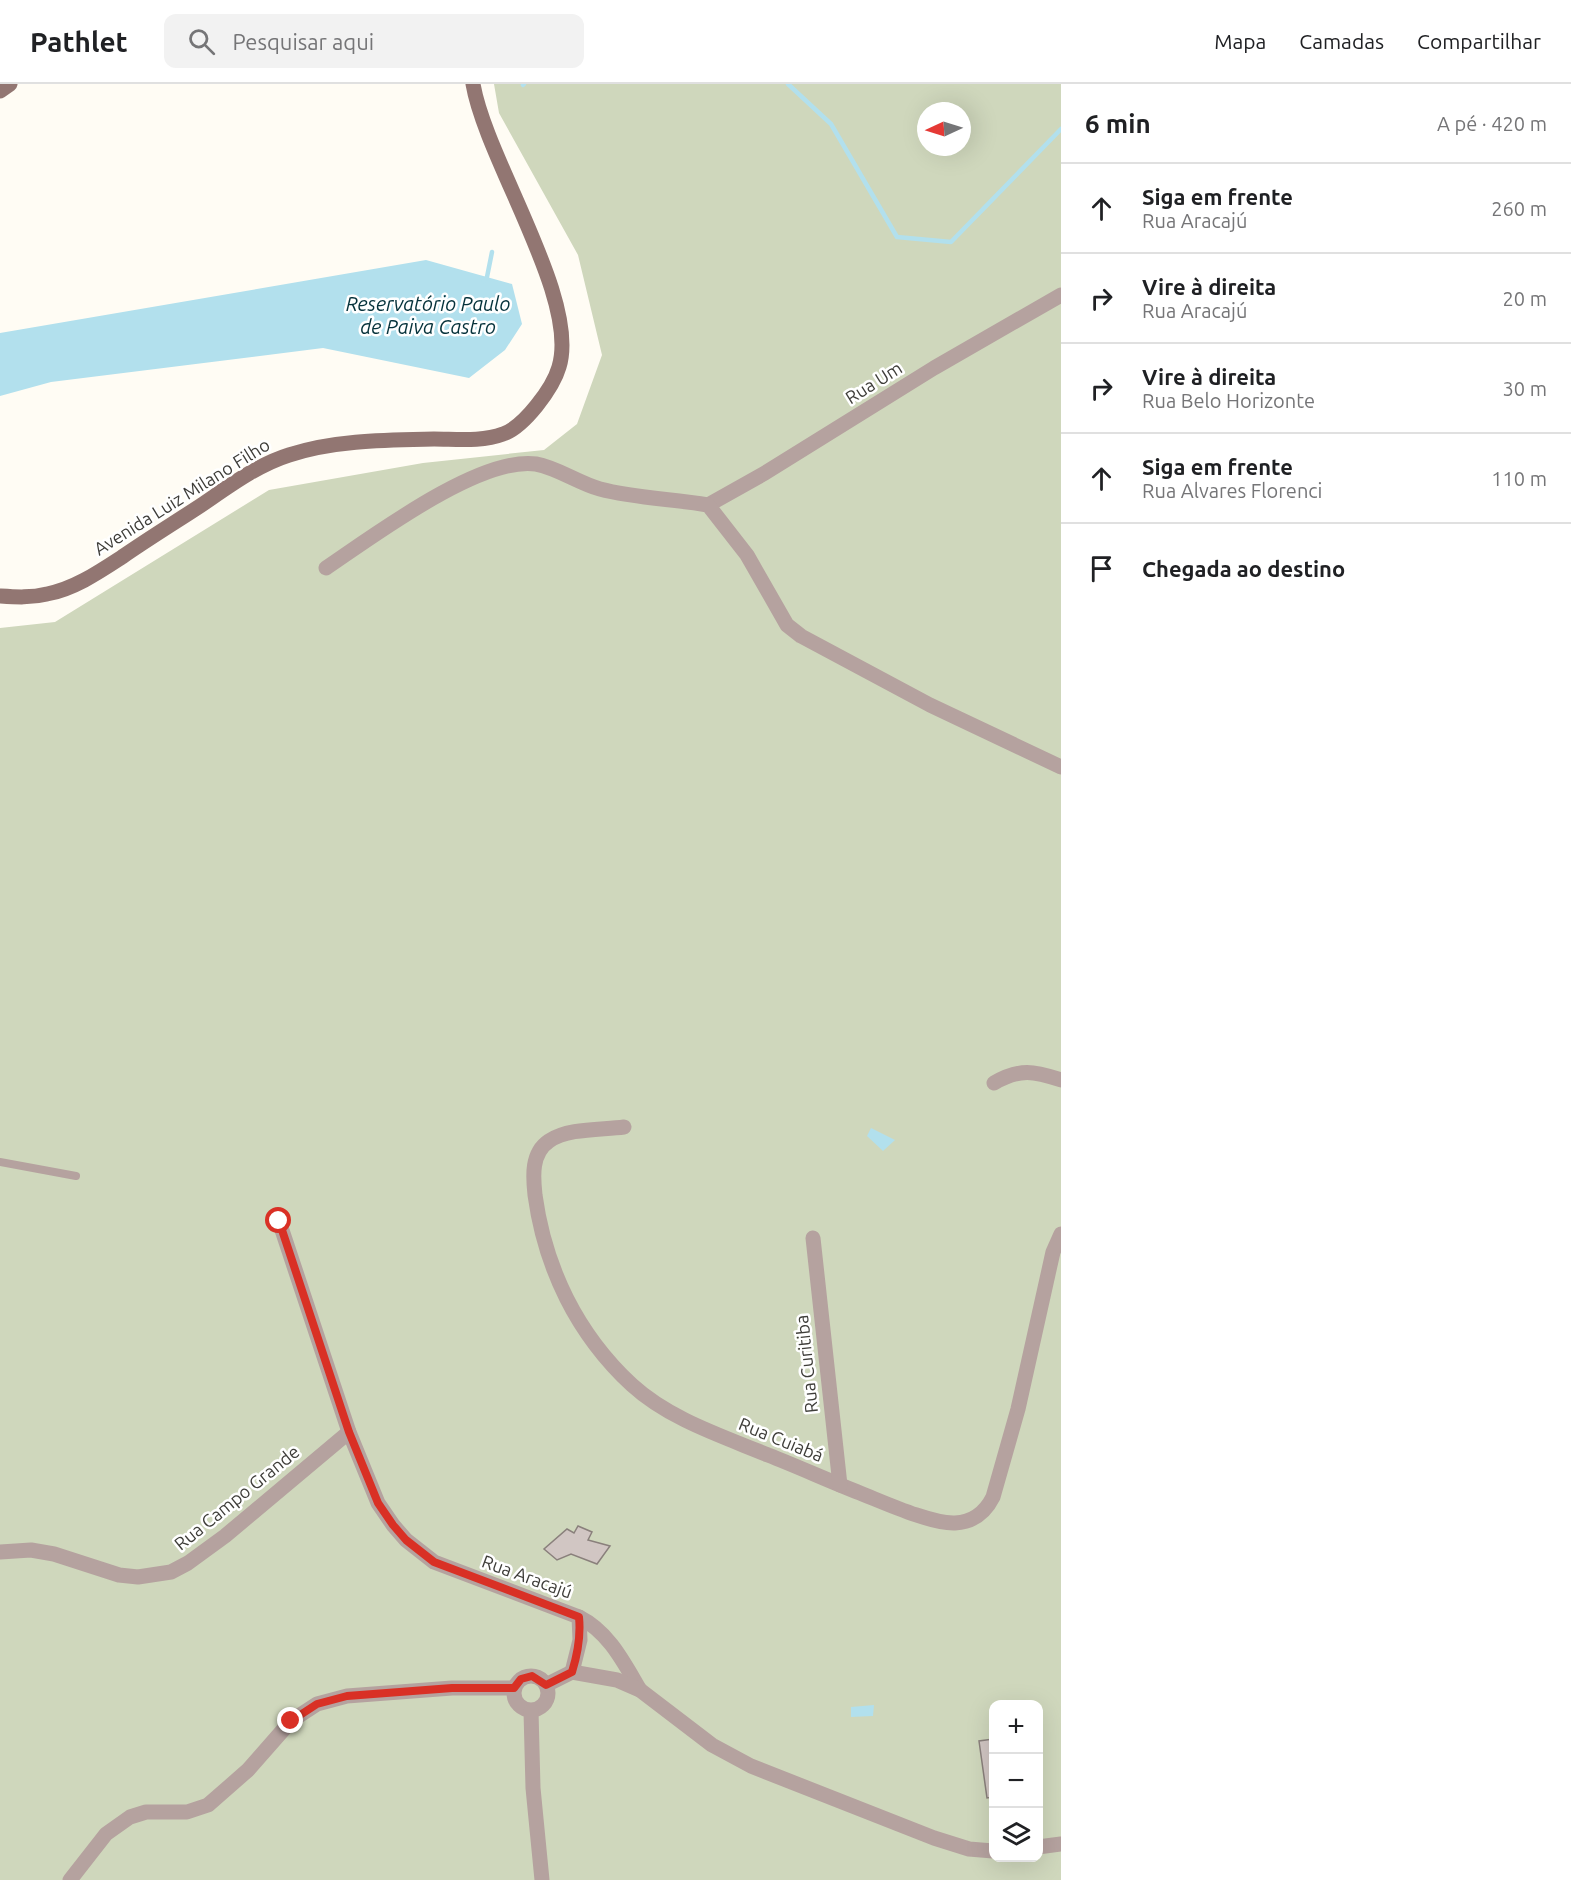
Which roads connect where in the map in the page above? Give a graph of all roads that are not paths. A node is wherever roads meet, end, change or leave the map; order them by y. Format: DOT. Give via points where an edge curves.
graph roads {
  1 [pos="10,84"];
  2 [pos="472,84"];
  3 [pos="0,91"];
  4 [pos="1061,295"];
  5 [pos="708,505"];
  6 [pos="326,568"];
  7 [pos="0,596"];
  8 [pos="1061,767"];
  9 [pos="1061,1080"];
  10 [pos="994,1083"];
  11 [pos="624,1127"];
  12 [pos="0,1162"];
  13 [pos="76,1176"];
  14 [pos="279,1221"];
  15 [pos="1061,1234"];
  16 [pos="813,1238"];
  17 [pos="349,1432"];
  18 [pos="840,1485"];
  19 [pos="0,1552"];
  20 [pos="579,1617"];
  21 [pos="572,1672"];
  22 [pos="546,1685"];
  23 [pos="514,1688"];
  24 [pos="640,1690"];
  25 [pos="531,1711"];
  26 [pos="1061,1844"];
  27 [pos="1043,1846"];
  28 [pos="989,1851"];
  29 [pos="70,1880"];
  30 [pos="542,1880"];
  1 -- 3 [label="main road"];
  2 -- 7 [label="main road, Avenida Luiz Milano Filho" via="488,140 532,237 560,320 560,367 528,414 514,429 493,436 321,447 291,454 229,487 66,589 29,596"];
  4 -- 5 [label="street, Rua Um"];
  5 -- 6 [label="street" via="617,493 536,464 516,465 444,492"];
  5 -- 8 [label="street" via="747,555 787,625 801,636 930,705"];
  9 -- 10 [label="street" via="1036,1072 1013,1072"];
  11 -- 18 [label="street, Rua Cuiabá" via="569,1134 548,1142 534,1163 539,1225 553,1273 566,1300 596,1344 632,1385 650,1399 710,1432"];
  12 -- 13 [label="lane"];
  14 -- 17 [label="street, Rua Aracajú"];
  15 -- 18 [label="street, Rua Cuiabá" via="1053,1252 1018,1409 987,1509 967,1521 942,1522"];
  16 -- 18 [label="street, Rua Curitiba"];
  17 -- 19 [label="street, Rua Campo Grande" via="225,1536 171,1572 138,1577 119,1575 54,1554 31,1550"];
  17 -- 20 [label="street, Rua Aracajú" via="378,1503 421,1553 457,1573"];
  20 -- 21 [label="street, Rua Aracajú" via="580,1640"];
  20 -- 24 [label="street" via="618,1651"];
  21 -- 22 [label="street"];
  21 -- 24 [label="street" via="617,1680"];
  22 -- 23 [label="street" via="538,1677 526,1676"];
  22 -- 25 [label="street" via="546,1702"];
  23 -- 25 [label="street" via="517,1704"];
  23 -- 29 [label="street" via="347,1696 317,1704 291,1721 248,1770 208,1805 187,1812 146,1812 130,1817 106,1834"];
  24 -- 28 [label="street" via="712,1745 751,1766 934,1838"];
  25 -- 30 [label="street" via="533,1788"];
  26 -- 27 [label="street"];
}
